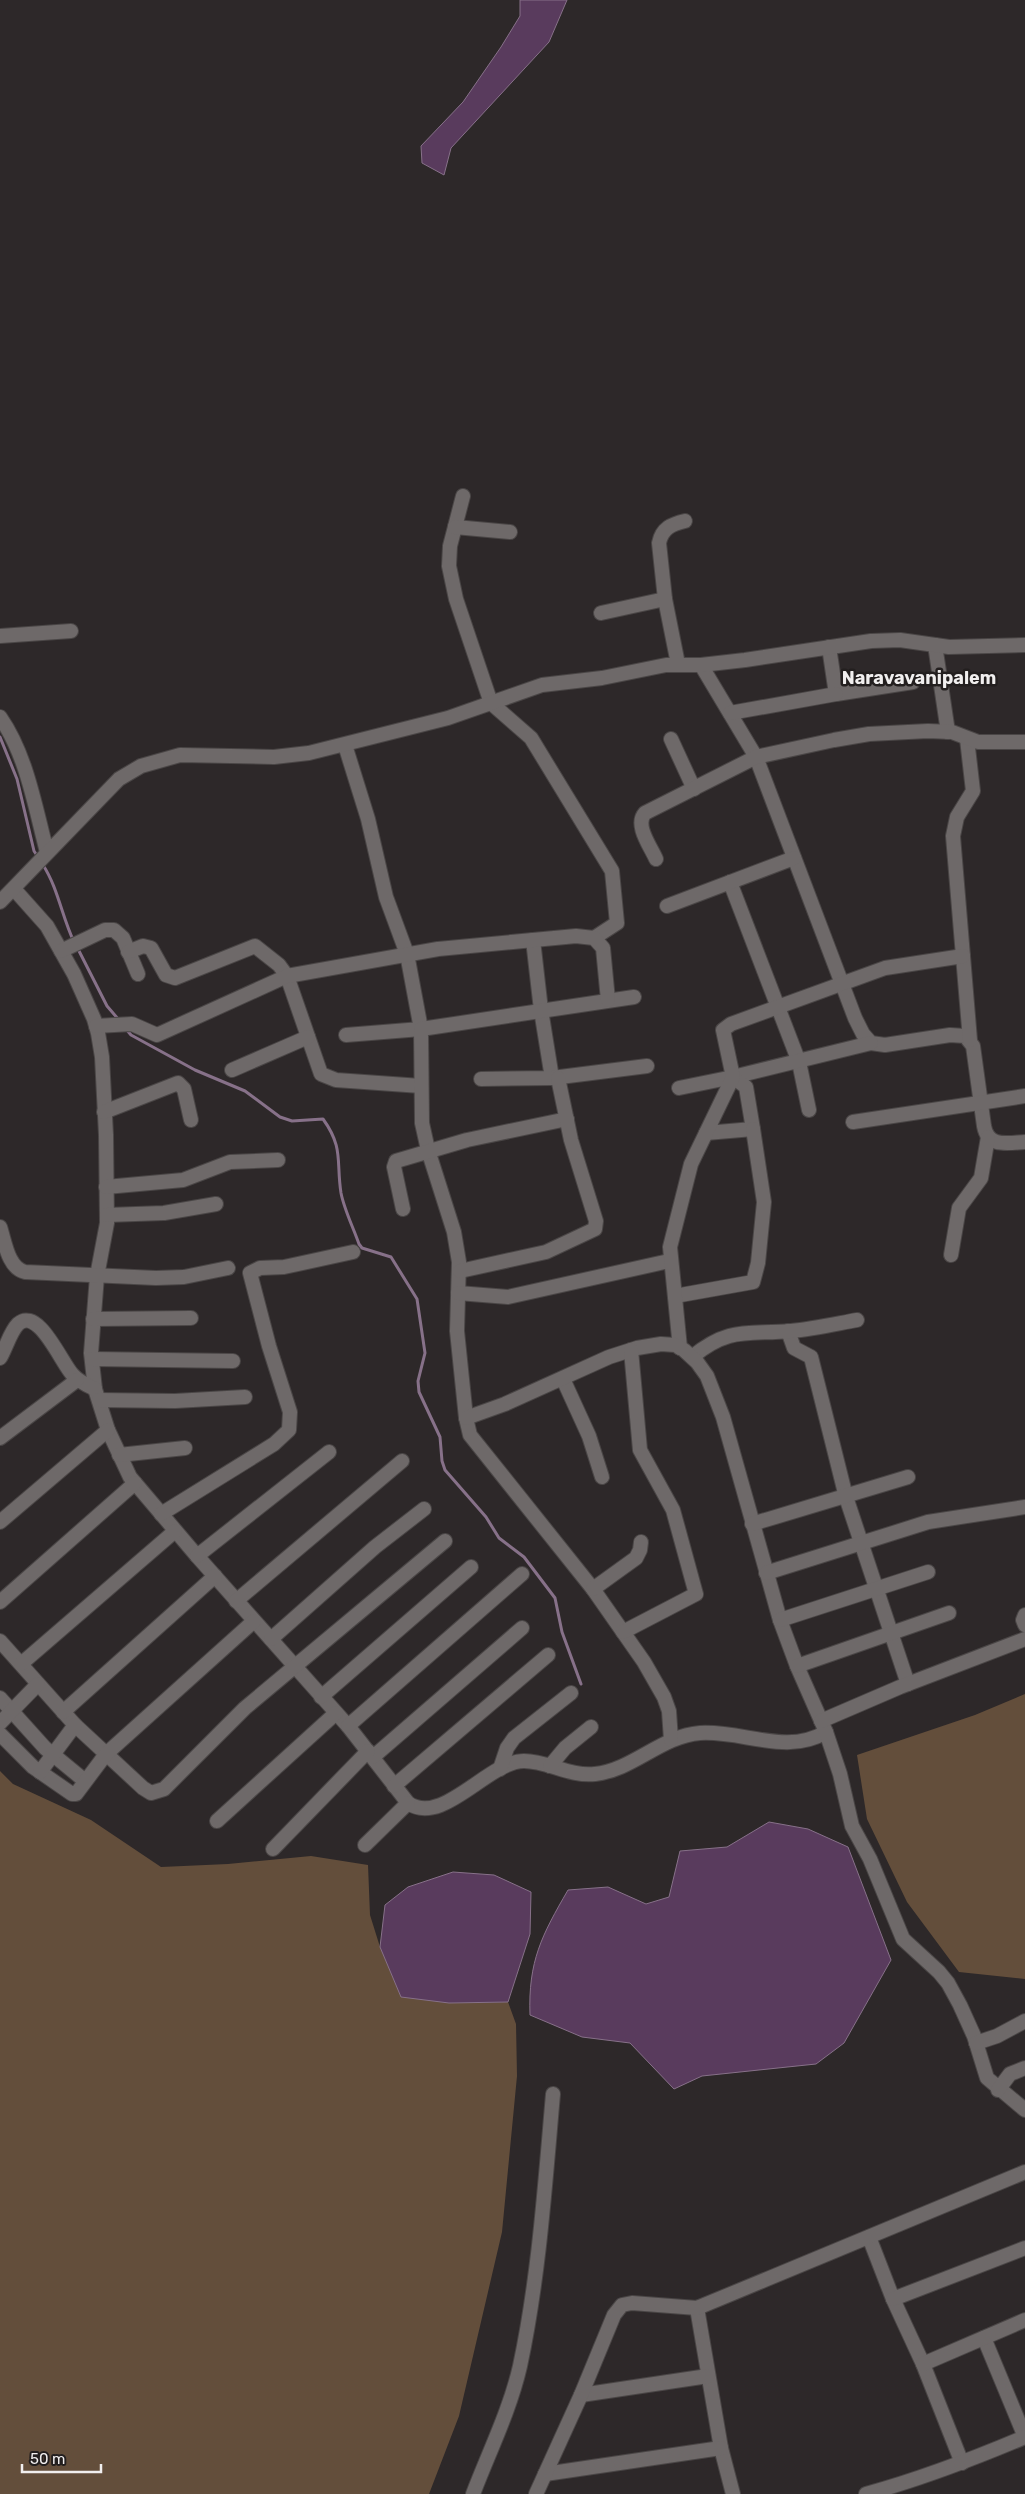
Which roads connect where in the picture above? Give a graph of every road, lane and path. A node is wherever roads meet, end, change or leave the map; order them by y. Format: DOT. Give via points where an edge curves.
graph roads {
  1 [pos="463,496"];
  2 [pos="685,520"];
  3 [pos="455,527"];
  4 [pos="510,532"];
  5 [pos="665,599"];
  6 [pos="600,613"];
  7 [pos="71,631"];
  8 [pos="0,636"];
  9 [pos="935,645"];
  10 [pos="1025,645"];
  11 [pos="829,647"];
  12 [pos="678,664"];
  13 [pos="701,665"];
  14 [pos="913,682"];
  15 [pos="836,694"];
  16 [pos="491,703"];
  17 [pos="730,713"];
  18 [pos="0,717"];
  19 [pos="948,732"];
  20 [pos="968,738"];
  21 [pos="671,739"];
  22 [pos="1025,742"];
  23 [pos="345,745"];
  24 [pos="756,757"];
  25 [pos="694,789"];
  26 [pos="42,857"];
  27 [pos="794,858"];
  28 [pos="656,859"];
  29 [pos="730,882"];
  30 [pos="14,889"];
  31 [pos="0,902"];
  32 [pos="667,906"];
  33 [pos="594,938"];
  34 [pos="533,940"];
  35 [pos="71,946"];
  36 [pos="128,952"];
  37 [pos="407,954"];
  38 [pos="963,956"];
  39 [pos="138,974"];
  40 [pos="287,976"];
  41 [pos="842,984"];
  42 [pos="634,997"];
  43 [pos="608,1000"];
  44 [pos="779,1008"];
  45 [pos="541,1010"];
  46 [pos="96,1026"];
  47 [pos="421,1029"];
  48 [pos="346,1035"];
  49 [pos="308,1037"];
  50 [pos="970,1040"];
  51 [pos="871,1043"];
  52 [pos="799,1062"];
  53 [pos="647,1066"];
  54 [pos="232,1070"];
  55 [pos="555,1078"];
  56 [pos="733,1078"];
  57 [pos="481,1079"];
  58 [pos="421,1086"];
  59 [pos="679,1088"];
  60 [pos="1025,1096"];
  61 [pos="981,1102"];
  62 [pos="809,1110"];
  63 [pos="104,1112"];
  64 [pos="567,1119"];
  65 [pos="191,1120"];
  66 [pos="853,1122"];
  67 [pos="753,1129"];
  68 [pos="706,1133"];
  69 [pos="988,1138"];
  70 [pos="1025,1142"];
  71 [pos="428,1150"];
  72 [pos="278,1160"];
  73 [pos="106,1187"];
  74 [pos="216,1204"];
  75 [pos="403,1209"];
  76 [pos="107,1215"];
  77 [pos="0,1227"];
  78 [pos="353,1252"];
  79 [pos="951,1255"];
  80 [pos="669,1261"];
  81 [pos="228,1268"];
  82 [pos="460,1270"];
  83 [pos="97,1276"];
  84 [pos="458,1292"];
  85 [pos="675,1296"];
  86 [pos="191,1318"];
  87 [pos="93,1319"];
  88 [pos="857,1320"];
  89 [pos="788,1331"];
  90 [pos="680,1348"];
  91 [pos="631,1350"];
  92 [pos="692,1357"];
  93 [pos="0,1358"];
  94 [pos="92,1359"];
  95 [pos="233,1361"];
  96 [pos="563,1379"];
  97 [pos="77,1380"];
  98 [pos="97,1394"];
  99 [pos="245,1397"];
  100 [pos="466,1418"];
  101 [pos="108,1430"];
  102 [pos="0,1438"];
  103 [pos="185,1448"];
  104 [pos="329,1452"];
  105 [pos="119,1455"];
  106 [pos="402,1461"];
  107 [pos="602,1477"];
  108 [pos="908,1477"];
  109 [pos="135,1483"];
  110 [pos="846,1497"];
  111 [pos="1025,1507"];
  112 [pos="424,1509"];
  113 [pos="161,1514"];
  114 [pos="0,1522"];
  115 [pos="752,1524"];
  116 [pos="175,1531"];
  117 [pos="445,1541"];
  118 [pos="641,1542"];
  119 [pos="861,1543"];
  120 [pos="197,1556"];
  121 [pos="471,1566"];
  122 [pos="928,1572"];
  123 [pos="522,1574"];
  124 [pos="766,1574"];
  125 [pos="215,1576"];
  126 [pos="876,1588"];
  127 [pos="593,1589"];
  128 [pos="236,1601"];
  129 [pos="0,1602"];
  130 [pos="950,1613"];
  131 [pos="1025,1615"];
  132 [pos="780,1620"];
  133 [pos="254,1621"];
  134 [pos="1025,1625"];
  135 [pos="522,1628"];
  136 [pos="623,1632"];
  137 [pos="892,1634"];
  138 [pos="271,1639"];
  139 [pos="1025,1639"];
  140 [pos="0,1641"];
  141 [pos="548,1654"];
  142 [pos="21,1664"];
  143 [pos="797,1666"];
  144 [pos="294,1667"];
  145 [pos="38,1684"];
  146 [pos="908,1684"];
  147 [pos="571,1693"];
  148 [pos="321,1697"];
  149 [pos="0,1698"];
  150 [pos="11,1711"];
  151 [pos="63,1712"];
  152 [pos="336,1713"];
  153 [pos="0,1723"];
  154 [pos="75,1725"];
  155 [pos="348,1726"];
  156 [pos="824,1727"];
  157 [pos="591,1728"];
  158 [pos="0,1734"];
  159 [pos="671,1740"];
  160 [pos="52,1754"];
  161 [pos="106,1754"];
  162 [pos="370,1754"];
  163 [pos="550,1766"];
  164 [pos="500,1769"];
  165 [pos="40,1772"];
  166 [pos="85,1781"];
  167 [pos="394,1786"];
  168 [pos="408,1803"];
  169 [pos="217,1821"];
  170 [pos="365,1845"];
  171 [pos="273,1849"];
  172 [pos="1025,2020"];
  173 [pos="976,2043"];
  174 [pos="1025,2068"];
  175 [pos="998,2090"];
  176 [pos="553,2094"];
  177 [pos="1025,2110"];
  178 [pos="1025,2172"];
  179 [pos="870,2238"];
  180 [pos="1025,2248"];
  181 [pos="893,2299"];
  182 [pos="697,2308"];
  183 [pos="1025,2320"];
  184 [pos="984,2338"];
  185 [pos="923,2364"];
  186 [pos="708,2376"];
  187 [pos="581,2395"];
  188 [pos="1025,2437"];
  189 [pos="721,2448"];
  190 [pos="962,2463"];
  191 [pos="545,2474"];
  192 [pos="473,2494"];
  193 [pos="536,2494"];
  194 [pos="733,2494"];
  195 [pos="866,2494"];
  1 -- 3 [label="street"];
  2 -- 5 [label="street" via="673,524 661,534 660,559"];
  3 -- 4 [label="street"];
  3 -- 16 [label="street" via="449,555 450,576"];
  5 -- 6 [label="street"];
  5 -- 12 [label="street"];
  7 -- 8 [label="street"];
  9 -- 10 [label="street"];
  9 -- 11 [label="street" via="886,640"];
  9 -- 19 [label="street"];
  11 -- 13 [label="street"];
  11 -- 15 [label="street"];
  12 -- 13 [label="street"];
  12 -- 16 [label="street" via="542,685"];
  13 -- 17 [label="street"];
  14 -- 15 [label="street"];
  15 -- 17 [label="street"];
  16 -- 23 [label="street" via="448,718"];
  16 -- 33 [label="street" via="531,738 612,871 617,923"];
  17 -- 24 [label="street"];
  18 -- 26 [label="street" via="13,737 23,764"];
  19 -- 20 [label="street"];
  19 -- 24 [label="street" via="869,734"];
  20 -- 22 [label="street" via="987,743"];
  20 -- 38 [label="street" via="973,791 957,817 953,836"];
  21 -- 25 [label="street"];
  23 -- 26 [label="street" via="292,755 180,755 147,764 119,779"];
  23 -- 37 [label="street" via="368,819 386,897"];
  24 -- 25 [label="street"];
  24 -- 27 [label="street"];
  25 -- 28 [label="street" via="642,816 641,826"];
  26 -- 30 [label="street"];
  27 -- 29 [label="street"];
  27 -- 41 [label="street"];
  29 -- 32 [label="street"];
  29 -- 44 [label="street"];
  30 -- 31 [label="street"];
  30 -- 35 [label="street" via="47,926"];
  33 -- 34 [label="street" via="576,936"];
  33 -- 43 [label="street" via="602,948"];
  34 -- 37 [label="street"];
  34 -- 45 [label="street"];
  35 -- 36 [label="street" via="105,930 114,930"];
  35 -- 46 [label="street"];
  36 -- 39 [label="street"];
  36 -- 40 [label="street" via="143,946 150,948 166,975 175,978 255,946 279,965"];
  37 -- 40 [label="street"];
  37 -- 47 [label="street"];
  38 -- 41 [label="street" via="885,968"];
  38 -- 50 [label="street"];
  40 -- 46 [label="street" via="162,1034 154,1035 139,1026 123,1024"];
  40 -- 49 [label="street"];
  41 -- 44 [label="street"];
  41 -- 51 [label="street" via="855,1018"];
  42 -- 43 [label="street"];
  43 -- 45 [label="street"];
  44 -- 52 [label="street"];
  44 -- 56 [label="street" via="723,1030"];
  45 -- 47 [label="street"];
  45 -- 55 [label="street"];
  46 -- 63 [label="street" via="102,1057"];
  47 -- 48 [label="street"];
  47 -- 58 [label="street"];
  49 -- 54 [label="street"];
  49 -- 58 [label="street" via="321,1074 330,1079"];
  50 -- 51 [label="street" via="960,1034 885,1045"];
  50 -- 61 [label="street"];
  51 -- 52 [label="street"];
  52 -- 56 [label="street"];
  52 -- 62 [label="street"];
  53 -- 55 [label="street"];
  55 -- 57 [label="street"];
  55 -- 64 [label="street"];
  56 -- 59 [label="street"];
  56 -- 67 [label="street" via="746,1087"];
  56 -- 68 [label="street"];
  58 -- 71 [label="street" via="422,1123"];
  60 -- 61 [label="street"];
  61 -- 66 [label="street"];
  61 -- 69 [label="street"];
  63 -- 65 [label="street" via="178,1083 184,1089"];
  63 -- 73 [label="street"];
  64 -- 71 [label="street"];
  64 -- 82 [label="street" via="596,1221 594,1228 546,1252"];
  67 -- 68 [label="street"];
  67 -- 85 [label="street" via="764,1202 753,1282"];
  68 -- 80 [label="street" via="691,1164"];
  69 -- 70 [label="street" via="999,1143"];
  69 -- 79 [label="street" via="981,1178 959,1208"];
  71 -- 75 [label="street" via="394,1163"];
  71 -- 82 [label="street" via="454,1232"];
  72 -- 73 [label="street" via="230,1162 183,1180"];
  73 -- 76 [label="street"];
  74 -- 76 [label="street" via="171,1212"];
  76 -- 83 [label="street"];
  77 -- 83 [label="street" via="12,1262 19,1270"];
  78 -- 113 [label="street" via="284,1267 260,1268 250,1273 268,1346 290,1412 290,1430 274,1444"];
  80 -- 84 [label="street" via="513,1296"];
  80 -- 85 [label="street"];
  81 -- 83 [label="street" via="172,1278"];
  82 -- 84 [label="street"];
  83 -- 87 [label="street"];
  84 -- 100 [label="street" via="457,1331"];
  85 -- 90 [label="street"];
  86 -- 87 [label="street"];
  87 -- 94 [label="street"];
  88 -- 89 [label="street"];
  89 -- 92 [label="street" via="739,1333 710,1344"];
  89 -- 110 [label="street" via="794,1348 810,1357"];
  90 -- 91 [label="street" via="661,1344"];
  90 -- 92 [label="street"];
  91 -- 96 [label="street"];
  91 -- 136 [label="street" via="641,1454 673,1510 696,1594"];
  92 -- 115 [label="street" via="707,1376 717,1398"];
  93 -- 97 [label="street" via="16,1326 30,1320 45,1332"];
  94 -- 95 [label="street"];
  94 -- 98 [label="street"];
  96 -- 100 [label="street"];
  96 -- 107 [label="street" via="589,1436"];
  97 -- 98 [label="street"];
  97 -- 102 [label="street"];
  98 -- 99 [label="street" via="175,1401"];
  98 -- 101 [label="street"];
  100 -- 127 [label="street" via="470,1435"];
  101 -- 105 [label="street"];
  101 -- 114 [label="street"];
  103 -- 105 [label="street"];
  104 -- 120 [label="street"];
  105 -- 109 [label="street"];
  106 -- 128 [label="street"];
  108 -- 110 [label="street"];
  109 -- 113 [label="street"];
  109 -- 129 [label="street"];
  110 -- 115 [label="street"];
  110 -- 119 [label="street"];
  111 -- 119 [label="street" via="928,1522"];
  112 -- 138 [label="street" via="375,1547"];
  113 -- 116 [label="street"];
  115 -- 124 [label="street"];
  116 -- 120 [label="street"];
  116 -- 142 [label="street"];
  117 -- 144 [label="street"];
  118 -- 127 [label="street" via="636,1558"];
  119 -- 124 [label="street"];
  119 -- 126 [label="street"];
  120 -- 125 [label="street"];
  121 -- 148 [label="street"];
  122 -- 126 [label="street"];
  123 -- 155 [label="street"];
  124 -- 132 [label="street"];
  125 -- 128 [label="street"];
  125 -- 151 [label="street"];
  126 -- 132 [label="street"];
  126 -- 137 [label="street"];
  127 -- 136 [label="street"];
  128 -- 133 [label="street"];
  130 -- 137 [label="street"];
  131 -- 134 [label="street"];
  132 -- 143 [label="street"];
  133 -- 138 [label="street"];
  133 -- 161 [label="street"];
  135 -- 162 [label="street"];
  136 -- 159 [label="street" via="664,1696 671,1719"];
  137 -- 143 [label="street"];
  137 -- 146 [label="street"];
  138 -- 144 [label="street"];
  139 -- 146 [label="street"];
  140 -- 142 [label="street"];
  141 -- 167 [label="street"];
  142 -- 145 [label="street"];
  143 -- 156 [label="street"];
  144 -- 148 [label="street"];
  144 -- 161 [label="street" via="246,1708 159,1792 148,1792"];
  145 -- 150 [label="street"];
  145 -- 151 [label="street"];
  146 -- 156 [label="street"];
  147 -- 164 [label="street" via="514,1738"];
  148 -- 152 [label="street"];
  149 -- 150 [label="street"];
  150 -- 153 [label="street"];
  150 -- 160 [label="street"];
  151 -- 154 [label="street"];
  152 -- 155 [label="street"];
  152 -- 169 [label="street"];
  154 -- 160 [label="street"];
  154 -- 161 [label="street"];
  155 -- 162 [label="street"];
  156 -- 159 [label="street" via="815,1738 788,1744 710,1733"];
  156 -- 173 [label="street" via="840,1774 852,1826 870,1859 899,1932 948,1983"];
  157 -- 163 [label="street" via="565,1748"];
  158 -- 165 [label="street"];
  159 -- 163 [label="street" via="621,1766 595,1774 571,1773"];
  160 -- 165 [label="street"];
  160 -- 166 [label="street"];
  161 -- 166 [label="street"];
  162 -- 167 [label="street"];
  162 -- 171 [label="street"];
  163 -- 164 [label="street" via="521,1761"];
  164 -- 168 [label="street" via="444,1803 427,1808"];
  165 -- 166 [label="street" via="74,1795"];
  167 -- 168 [label="street"];
  168 -- 170 [label="street"];
  172 -- 173 [label="street" via="997,2036"];
  173 -- 175 [label="street" via="987,2078"];
  174 -- 175 [label="street" via="1007,2077"];
  175 -- 177 [label="street"];
  176 -- 192 [label="street" via="535,2276 520,2366"];
  178 -- 179 [label="street"];
  179 -- 181 [label="street"];
  179 -- 182 [label="street"];
  180 -- 181 [label="street"];
  181 -- 185 [label="street"];
  182 -- 186 [label="street"];
  182 -- 187 [label="street" via="637,2302 618,2308"];
  183 -- 184 [label="street"];
  184 -- 185 [label="street"];
  184 -- 188 [label="street"];
  185 -- 190 [label="street"];
  186 -- 187 [label="street"];
  186 -- 189 [label="street"];
  187 -- 191 [label="street"];
  188 -- 190 [label="street"];
  189 -- 191 [label="street"];
  189 -- 194 [label="street"];
  190 -- 195 [label="street"];
  191 -- 193 [label="street"];
}
